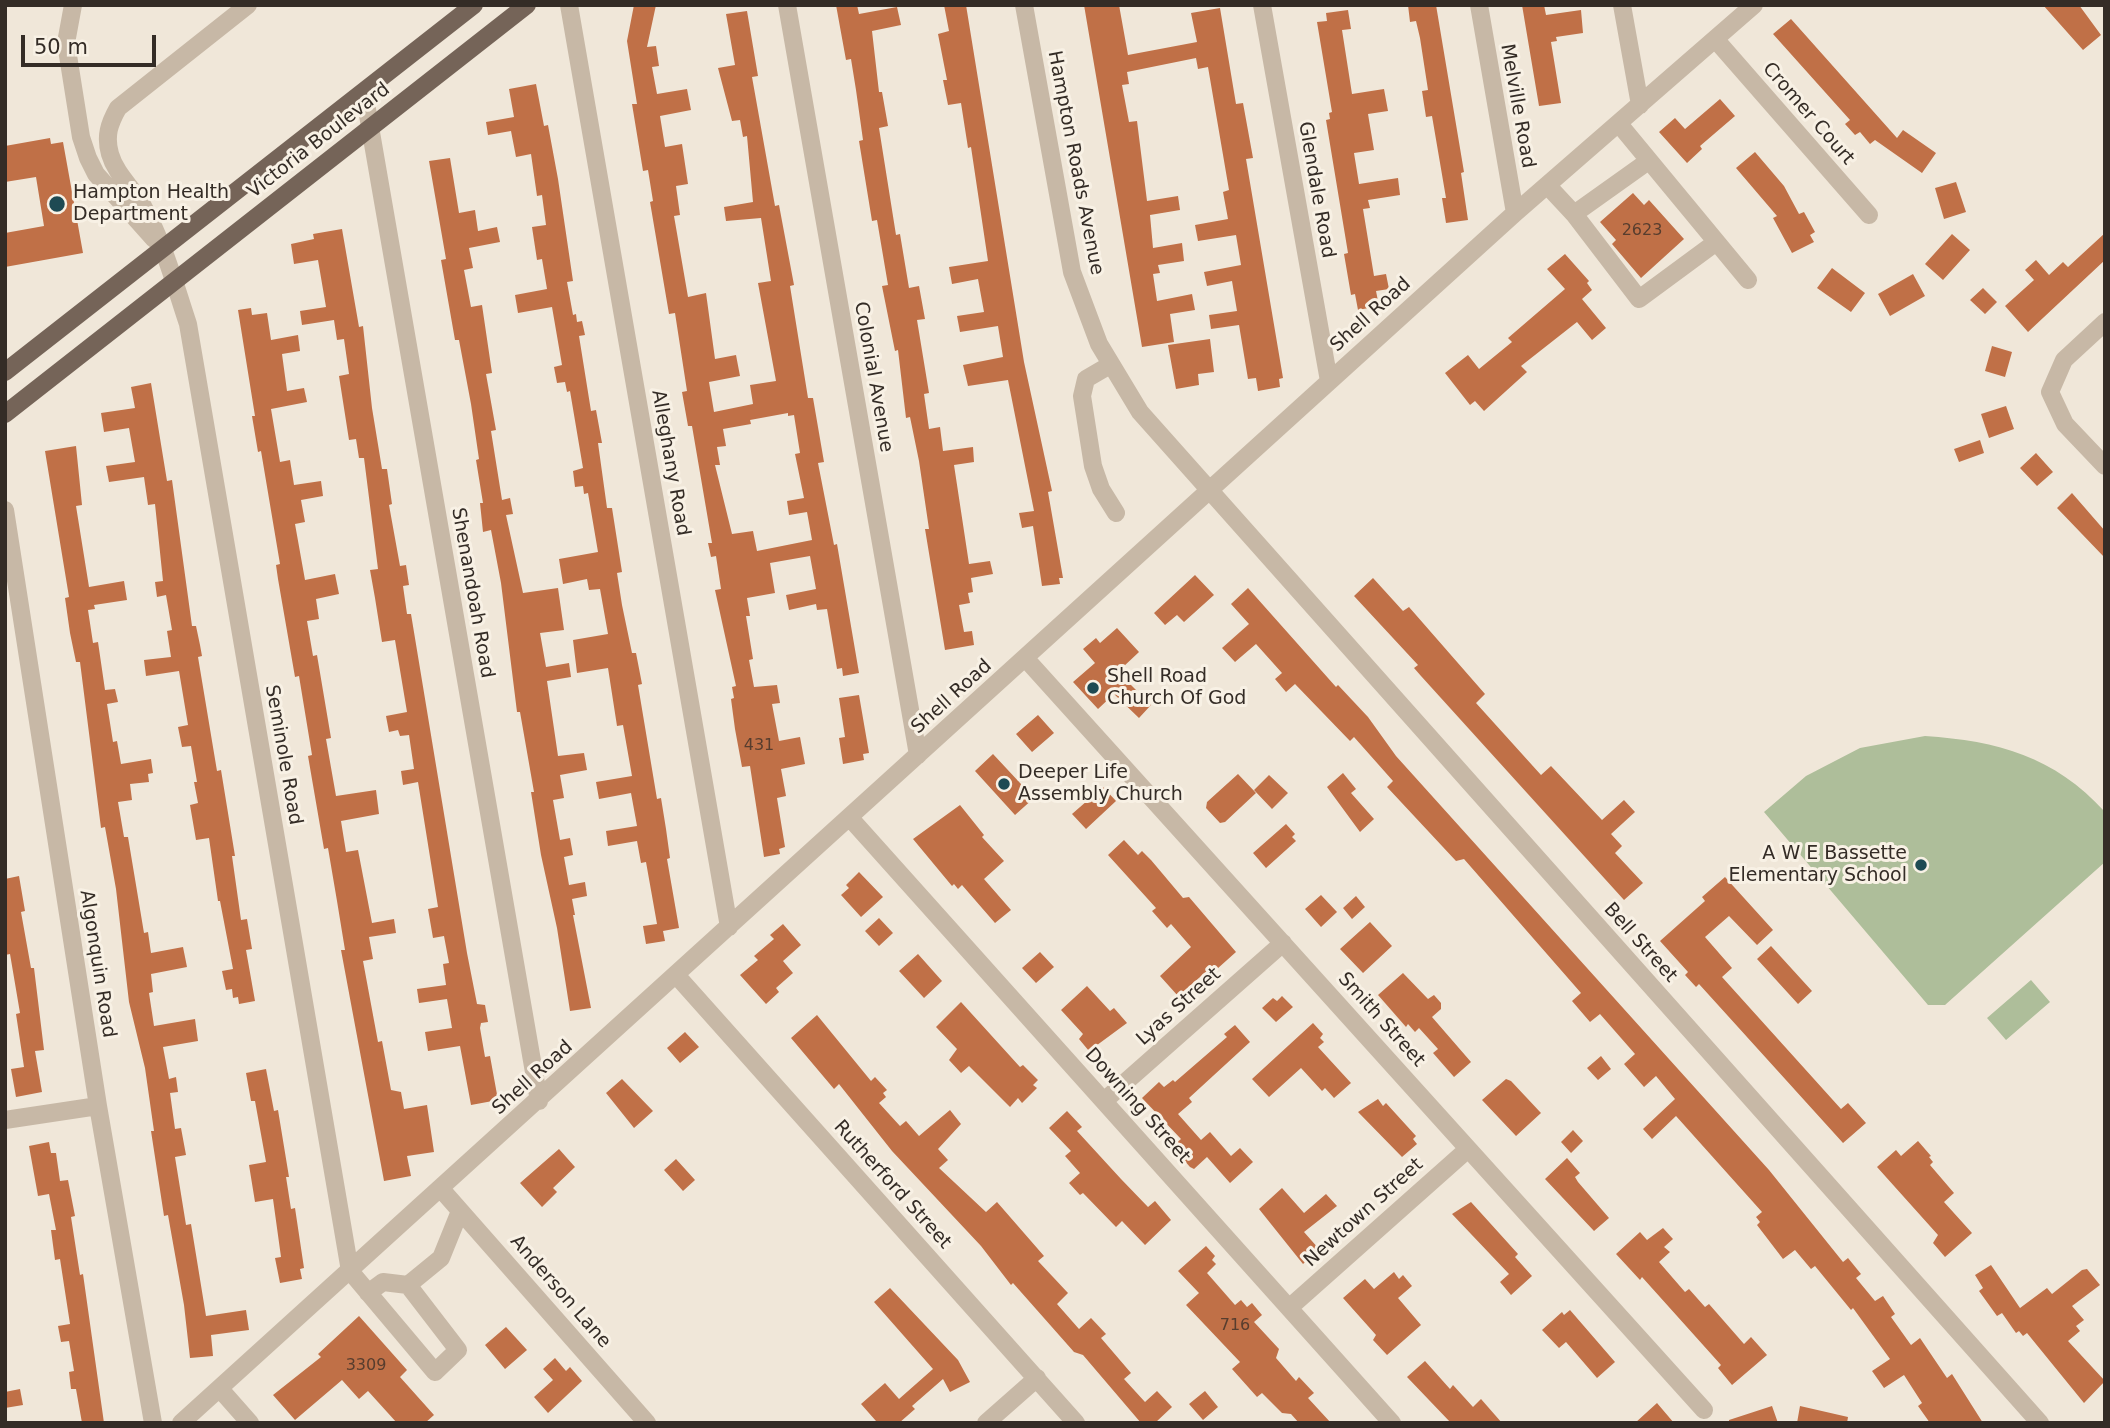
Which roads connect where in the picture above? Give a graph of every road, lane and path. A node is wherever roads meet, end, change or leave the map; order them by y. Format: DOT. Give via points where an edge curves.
graph roads {
  1 [pos="74,5"];
  2 [pos="248,5"];
  3 [pos="474,5"];
  4 [pos="527,5"];
  5 [pos="569,5"];
  6 [pos="787,5"];
  7 [pos="1024,5"];
  8 [pos="1262,5"];
  9 [pos="1479,5"];
  10 [pos="1622,5"];
  11 [pos="1754,5"];
  12 [pos="1716,40"];
  13 [pos="364,92"];
  14 [pos="1640,105"];
  15 [pos="1619,124"];
  16 [pos="371,127"];
  17 [pos="1647,162"];
  18 [pos="1547,185"];
  19 [pos="1515,213"];
  20 [pos="1574,214"];
  21 [pos="1869,215"];
  22 [pos="1715,243"];
  23 [pos="163,249"];
  24 [pos="1748,281"];
  25 [pos="174,283"];
  26 [pos="2105,322"];
  27 [pos="1110,365"];
  28 [pos="5,372"];
  29 [pos="1329,381"];
  30 [pos="5,414"];
  31 [pos="2105,466"];
  32 [pos="1209,491"];
  33 [pos="5,510"];
  34 [pos="1116,513"];
  35 [pos="1026,659"];
  36 [pos="918,755"];
  37 [pos="850,818"];
  38 [pos="729,927"];
  39 [pos="1283,943"];
  40 [pos="677,976"];
  41 [pos="539,1101"];
  42 [pos="1104,1101"];
  43 [pos="98,1106"];
  44 [pos="5,1120"];
  45 [pos="1468,1149"];
  46 [pos="441,1189"];
  47 [pos="460,1211"];
  48 [pos="350,1271"];
  49 [pos="408,1285"];
  50 [pos="368,1293"];
  51 [pos="1289,1308"];
  52 [pos="1037,1378"];
  53 [pos="220,1389"];
  54 [pos="1704,1410"];
  55 [pos="153,1423"];
  56 [pos="181,1423"];
  57 [pos="250,1423"];
  58 [pos="647,1423"];
  59 [pos="986,1423"];
  60 [pos="1076,1423"];
  61 [pos="1392,1423"];
  62 [pos="2040,1423"];
  1 -- 23 [label="street" via="66,43 88,158 108,188"];
  2 -- 23 [label="street, Seminole Road" via="118,108 107,131 113,163 144,207"];
  3 -- 13 [label="main road, Victoria Boulevard"];
  4 -- 16 [label="main road, Victoria Boulevard"];
  5 -- 38 [label="street, Alleghany Road"];
  6 -- 36 [label="street, Colonial Avenue"];
  7 -- 27 [label="street, Hampton Roads Avenue" via="1069,261 1089,322"];
  8 -- 29 [label="street, Glendale Road"];
  9 -- 19 [label="street, Melville Road"];
  10 -- 14 [label="street"];
  11 -- 12 [label="street, Shell Road"];
  12 -- 14 [label="street, Shell Road"];
  12 -- 21 [label="street, Cromer Court"];
  13 -- 16 [label="street, Shenandoah Road"];
  13 -- 23 [label="main road, Victoria Boulevard"];
  14 -- 15 [label="street, Shell Road"];
  15 -- 17 [label="street"];
  15 -- 18 [label="street, Shell Road"];
  16 -- 25 [label="main road, Victoria Boulevard"];
  16 -- 41 [label="street, Shenandoah Road"];
  17 -- 20 [label="street"];
  17 -- 22 [label="street"];
  18 -- 19 [label="street, Shell Road"];
  18 -- 20 [label="street"];
  19 -- 29 [label="street, Shell Road"];
  20 -- 22 [label="street" via="1639,299"];
  22 -- 24 [label="street"];
  23 -- 25 [label="street, Seminole Road"];
  23 -- 28 [label="main road, Victoria Boulevard"];
  25 -- 30 [label="main road, Victoria Boulevard"];
  25 -- 48 [label="street, Seminole Road" via="190,337"];
  26 -- 31 [label="street" via="2064,359 2050,392 2064,424"];
  27 -- 32 [label="street, Hampton Roads Avenue" via="1140,412"];
  27 -- 34 [label="street" via="1086,379 1082,396 1097,479"];
  29 -- 32 [label="street, Shell Road"];
  32 -- 35 [label="street, Shell Road"];
  32 -- 62 [label="street, Bell Street"];
  33 -- 43 [label="street, Algonquin Road"];
  35 -- 36 [label="street, Shell Road"];
  35 -- 39 [label="street, Smith Street"];
  36 -- 37 [label="street, Shell Road"];
  37 -- 38 [label="street, Shell Road"];
  37 -- 42 [label="street, Downing Street"];
  38 -- 40 [label="street, Shell Road"];
  39 -- 42 [label="street, Lyas Street"];
  39 -- 45 [label="street, Smith Street"];
  40 -- 41 [label="street, Shell Road"];
  40 -- 52 [label="street, Rutherford Street"];
  41 -- 46 [label="street, Shell Road"];
  42 -- 51 [label="street, Downing Street"];
  43 -- 44 [label="street"];
  43 -- 55 [label="street, Algonquin Road"];
  45 -- 51 [label="street, Newtown Street"];
  45 -- 54 [label="street, Smith Street"];
  46 -- 47 [label="street, Anderson Lane"];
  46 -- 48 [label="street, Shell Road"];
  47 -- 49 [label="street" via="441,1258"];
  47 -- 58 [label="street, Anderson Lane"];
  48 -- 50 [label="street"];
  48 -- 53 [label="street, Shell Road"];
  49 -- 50 [label="street" via="383,1282"];
  49 -- 50 [label="street" via="458,1350 435,1372"];
  51 -- 61 [label="street, Downing Street"];
  52 -- 59 [label="street"];
  52 -- 60 [label="street, Rutherford Street"];
  53 -- 56 [label="street, Shell Road"];
  53 -- 57 [label="street"];
}
